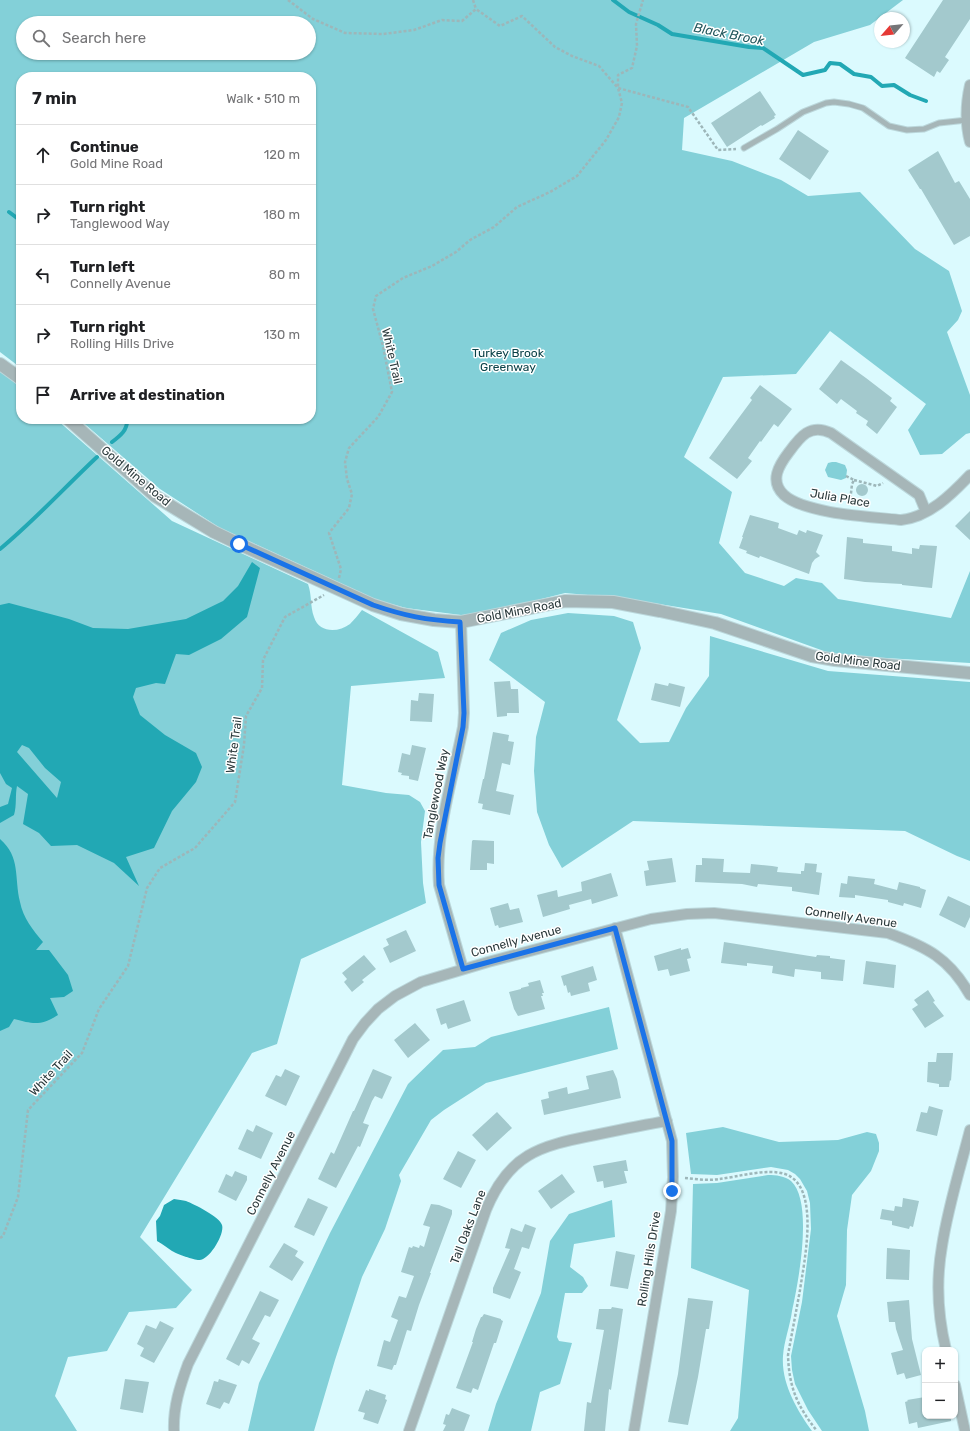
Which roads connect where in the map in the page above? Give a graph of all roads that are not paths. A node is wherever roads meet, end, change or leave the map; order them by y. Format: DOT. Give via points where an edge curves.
graph roads {
  1 [pos="970,85"];
  2 [pos="967,120"];
  3 [pos="970,142"];
  4 [pos="744,148"];
  5 [pos="0,364"];
  6 [pos="16,376"];
  7 [pos="74,424"];
  8 [pos="970,475"];
  9 [pos="926,512"];
  10 [pos="460,622"];
  11 [pos="970,673"];
  12 [pos="615,928"];
  13 [pos="463,969"];
  14 [pos="970,995"];
  15 [pos="667,1121"];
  16 [pos="970,1130"];
  17 [pos="946,1347"];
  18 [pos="958,1393"];
  19 [pos="967,1417"];
  20 [pos="174,1431"];
  21 [pos="409,1431"];
  22 [pos="634,1431"];
  23 [pos="965,1431"];
  1 -- 2 [label="street"];
  2 -- 3 [label="street"];
  2 -- 4 [label="lane" via="907,130 889,126 863,108 849,104 826,103 803,112"];
  5 -- 6 [label="street"];
  7 -- 10 [label="street, Gold Mine Road" via="155,496 214,532 373,605 401,614"];
  8 -- 9 [label="street, Julia Place" via="949,497"];
  9 -- 9 [label="street, Julia Place" via="919,495 824,430 812,431 802,436 777,471 778,484 783,494 810,507 901,520"];
  10 -- 11 [label="street, Gold Mine Road" via="565,601 613,602 715,623 812,656"];
  10 -- 13 [label="street, Tanglewood Way" via="464,713 438,864 439,885"];
  12 -- 13 [label="street, Connelly Avenue"];
  12 -- 14 [label="street, Connelly Avenue" via="668,916 714,914 888,933 935,954 949,965"];
  12 -- 15 [label="street, Rolling Hills Drive"];
  13 -- 20 [label="street, Connelly Avenue" via="420,982 395,996 365,1023 353,1039 188,1364 175,1411"];
  15 -- 21 [label="street, Tall Oaks Lane" via="567,1140 541,1148 514,1166 498,1185 486,1210"];
  15 -- 22 [label="street, Rolling Hills Drive" via="672,1141 673,1177 670,1211"];
  16 -- 17 [label="street" via="946,1225 940,1261 939,1296"];
  18 -- 19 [label="street"];
  19 -- 23 [label="street"];
}
